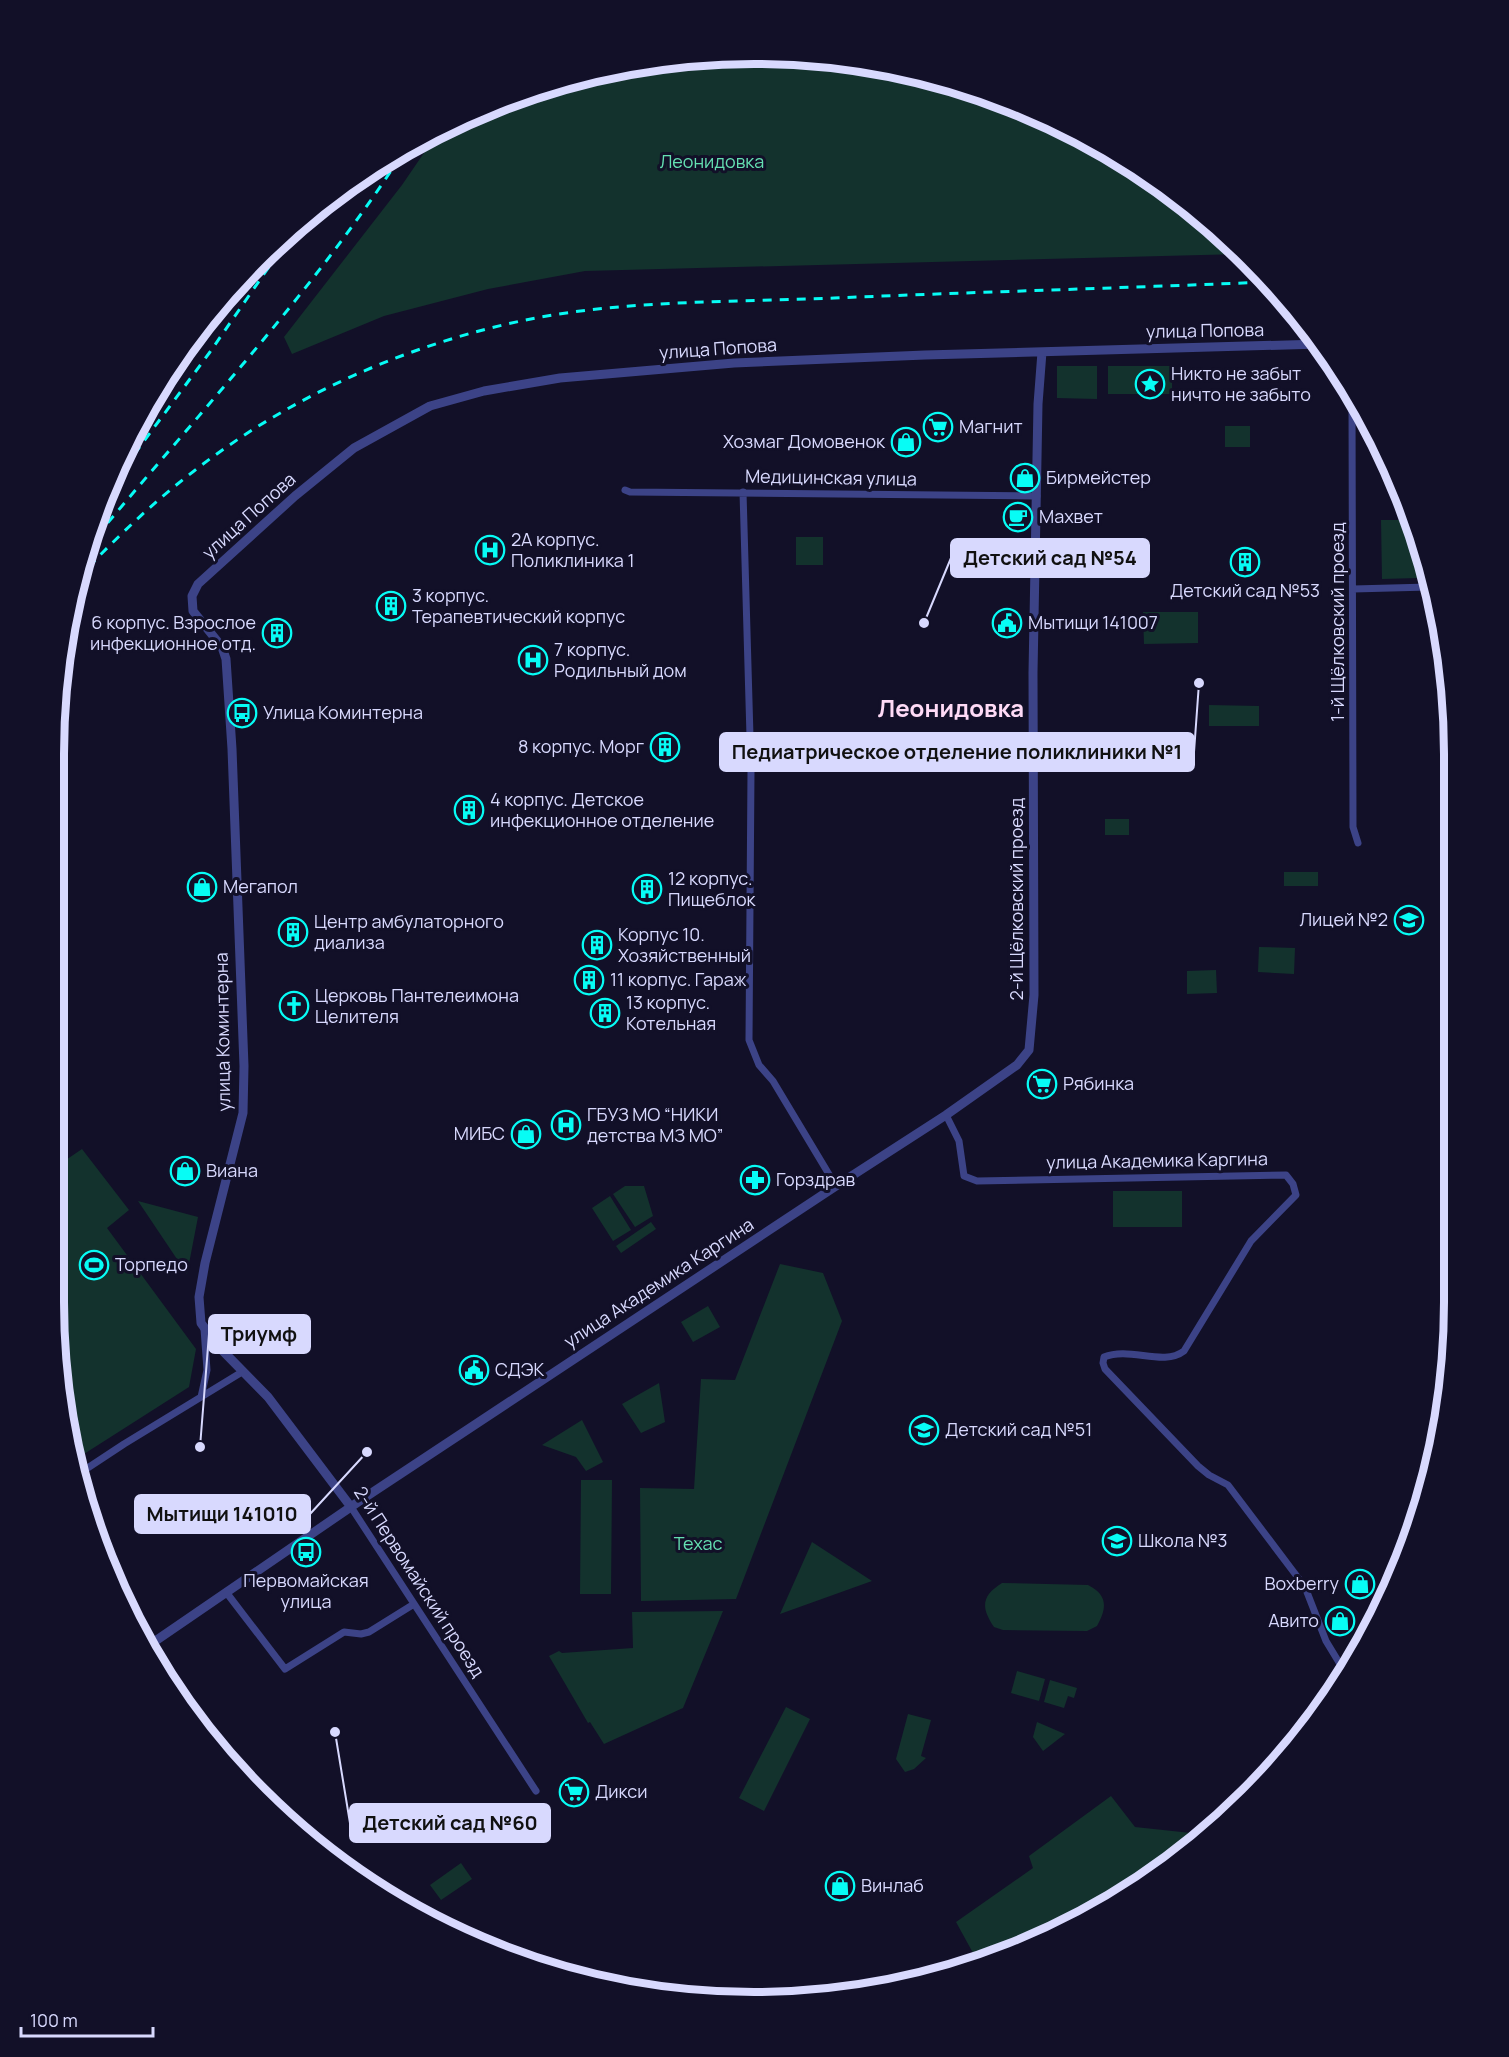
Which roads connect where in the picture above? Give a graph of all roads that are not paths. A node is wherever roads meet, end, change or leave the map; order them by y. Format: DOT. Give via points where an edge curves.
graph roads {
  1 [pos="1310,345"];
  2 [pos="1042,352"];
  3 [pos="1352,410"];
  4 [pos="625,490"];
  5 [pos="743,492"];
  6 [pos="1037,496"];
  7 [pos="1424,587"];
  8 [pos="1353,589"];
  9 [pos="192,596"];
  10 [pos="1358,843"];
  11 [pos="1029,1050"];
  12 [pos="946,1115"];
  13 [pos="836,1186"];
  14 [pos="204,1329"];
  15 [pos="242,1372"];
  16 [pos="201,1396"];
  17 [pos="85,1470"];
  18 [pos="351,1507"];
  19 [pos="226,1592"];
  20 [pos="414,1604"];
  21 [pos="153,1641"];
  22 [pos="1341,1666"];
  23 [pos="536,1791"];
  1 -- 2 [label="street, улица Попова"];
  2 -- 6 [label="street, 2-й Щёлковский проезд"];
  2 -- 9 [label="street, улица Попова" via="734,363 591,375 484,391 429,406 354,448 198,584"];
  3 -- 8 [label="street, 1-й Щёлковский проезд"];
  4 -- 5 [label="street, Медицинская улица"];
  5 -- 6 [label="street, Медицинская улица"];
  5 -- 13 [label="street" via="751,771 749,1040 759,1065 773,1081"];
  6 -- 11 [label="street, 2-й Щёлковский проезд" via="1034,995"];
  7 -- 8 [label="street"];
  8 -- 10 [label="street, 1-й Щёлковский проезд" via="1353,827"];
  9 -- 14 [label="street, улица Коминтерна" via="193,611 222,646 226,659 244,1066 243,1113 199,1298"];
  11 -- 12 [label="street, улица Академика Каргина" via="1017,1065"];
  12 -- 13 [label="street, улица Академика Каргина"];
  12 -- 22 [label="street, улица Академика Каргина" via="959,1141 964,1176 977,1181 1286,1175 1293,1184 1296,1195 1251,1241 1184,1351 1167,1358 1115,1353 1104,1357 1103,1363 1198,1466 1228,1485 1305,1587 1326,1641"];
  13 -- 18 [label="street, улица Академика Каргина"];
  14 -- 15 [label="street"];
  14 -- 16 [label="street" via="207,1370"];
  15 -- 16 [label="street"];
  15 -- 18 [label="street, 2-й Первомайский проезд" via="268,1397"];
  16 -- 17 [label="street"];
  18 -- 19 [label="street, улица Академика Каргина"];
  18 -- 20 [label="street, 2-й Первомайский проезд"];
  19 -- 20 [label="street" via="285,1669 344,1632 369,1632"];
  19 -- 21 [label="street, улица Академика Каргина"];
  20 -- 23 [label="street, 2-й Первомайский проезд"];
}
